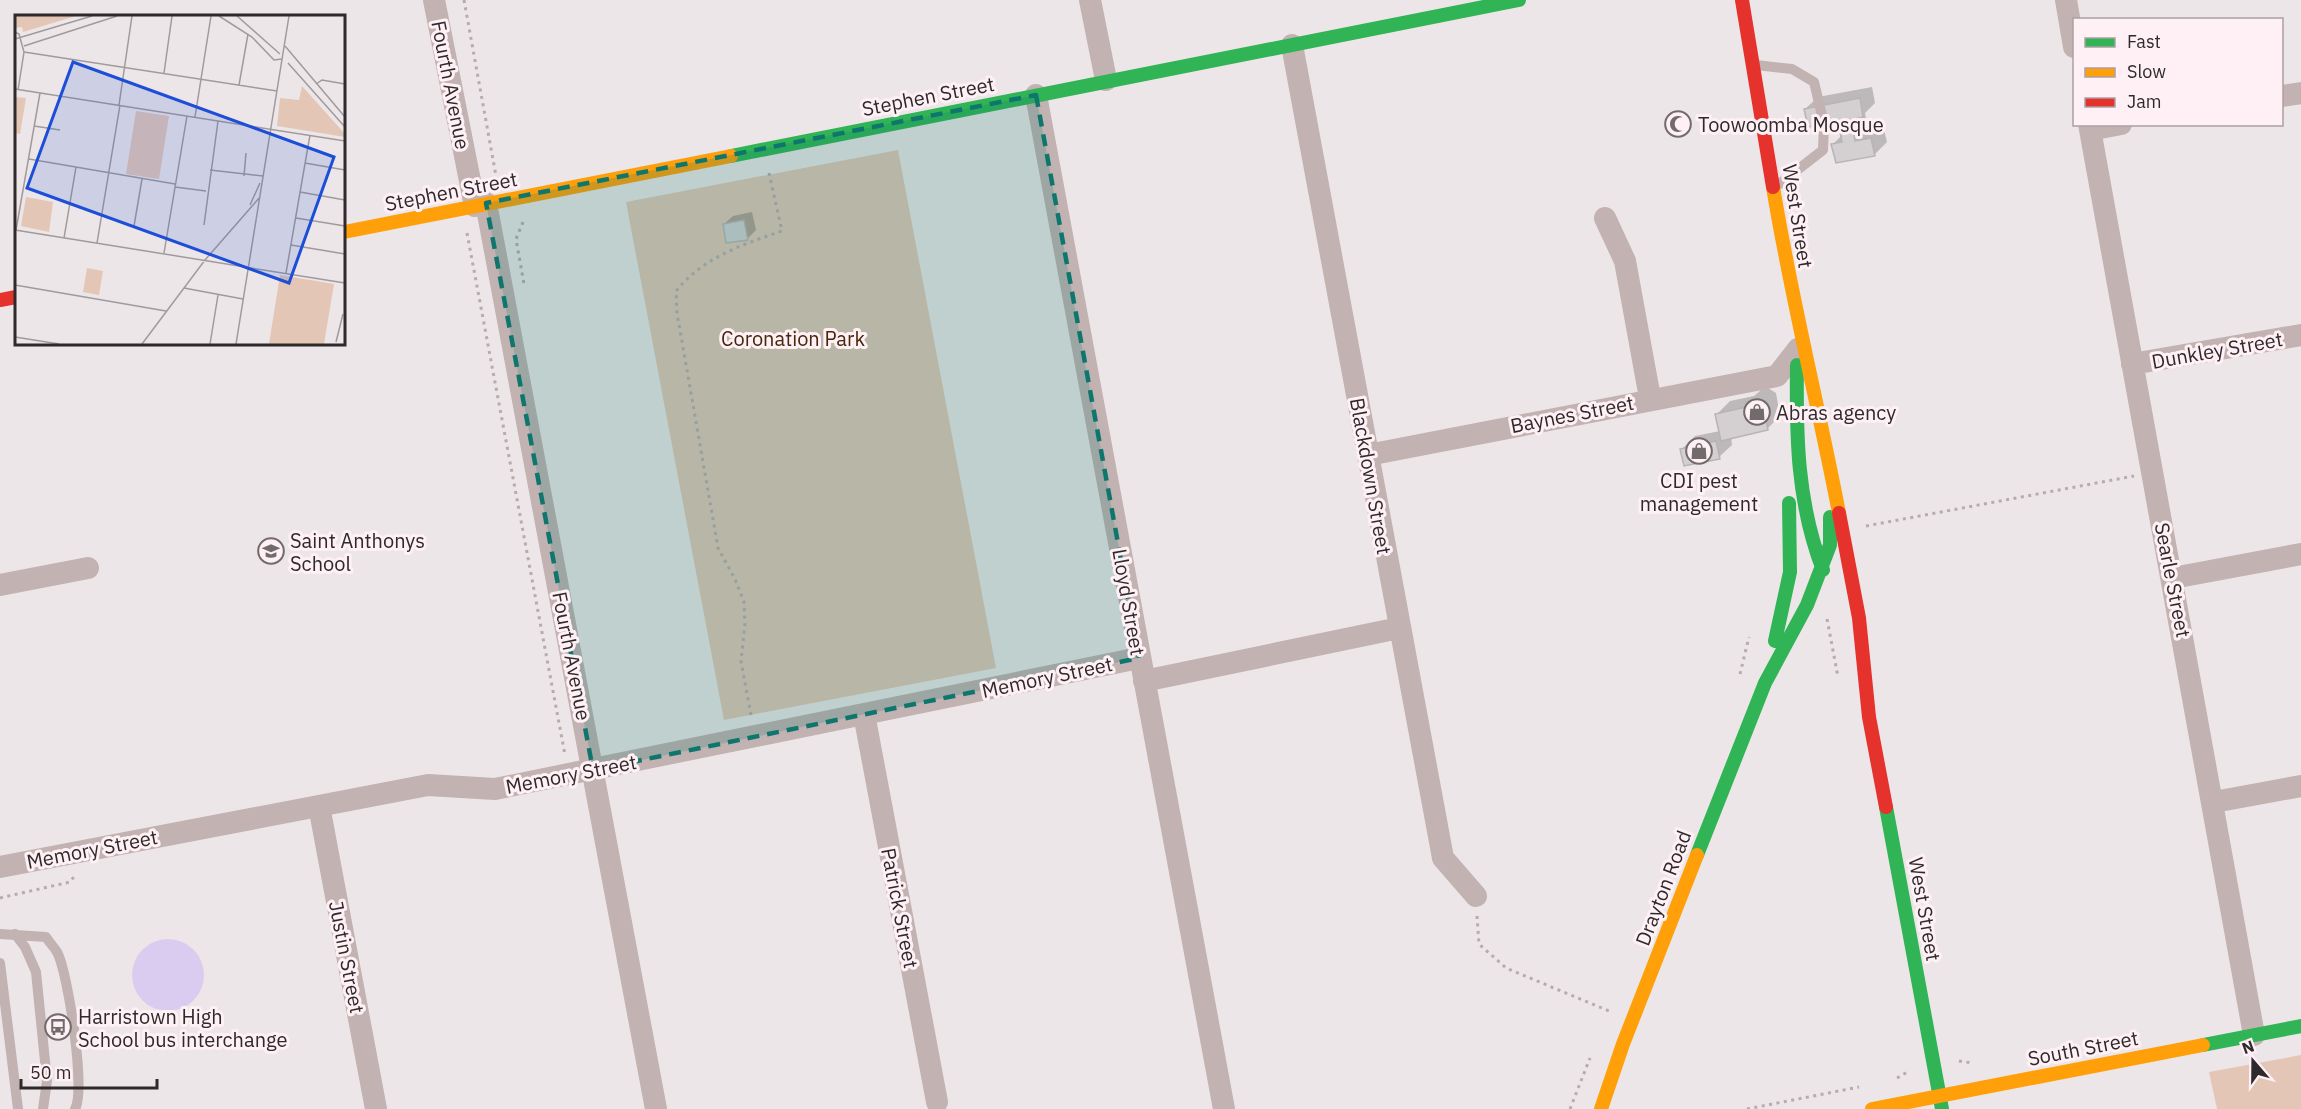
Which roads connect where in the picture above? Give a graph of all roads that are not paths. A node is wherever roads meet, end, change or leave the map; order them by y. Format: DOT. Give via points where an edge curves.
graph roads {
  1 [pos="434,0"];
  2 [pos="1090,0"];
  3 [pos="1520,0"];
  4 [pos="1742,0"];
  5 [pos="2066,0"];
  6 [pos="2073,41"];
  7 [pos="1292,45"];
  8 [pos="1753,64"];
  9 [pos="1106,80"];
  10 [pos="2301,93"];
  11 [pos="1036,95"];
  12 [pos="2283,96"];
  13 [pos="2089,127"];
  14 [pos="1774,188"];
  15 [pos="481,205"];
  16 [pos="1605,218"];
  17 [pos="345,232"];
  18 [pos="15,297"];
  19 [pos="0,300"];
  20 [pos="2301,335"];
  21 [pos="1798,340"];
  22 [pos="2132,364"];
  23 [pos="1777,376"];
  24 [pos="1815,391"];
  25 [pos="1650,398"];
  26 [pos="1796,408"];
  27 [pos="1796,446"];
  28 [pos="1368,455"];
  29 [pos="2301,554"];
  30 [pos="1821,567"];
  31 [pos="88,568"];
  32 [pos="2173,578"];
  33 [pos="0,585"];
  34 [pos="1830,586"];
  35 [pos="1399,628"];
  36 [pos="1846,641"];
  37 [pos="1139,658"];
  38 [pos="1144,681"];
  39 [pos="1765,682"];
  40 [pos="864,714"];
  41 [pos="1869,717"];
  42 [pos="593,770"];
  43 [pos="2301,786"];
  44 [pos="2214,802"];
  45 [pos="319,806"];
  46 [pos="0,867"];
  47 [pos="1476,896"];
  48 [pos="0,934"];
  49 [pos="15,934"];
  50 [pos="0,963"];
  51 [pos="2301,1026"];
  52 [pos="2254,1035"];
  53 [pos="937,1102"];
  54 [pos="1941,1103"];
  55 [pos="18,1109"];
  56 [pos="43,1109"];
  57 [pos="75,1109"];
  58 [pos="376,1109"];
  59 [pos="656,1109"];
  60 [pos="1224,1109"];
  61 [pos="1601,1109"];
  62 [pos="1872,1109"];
  1 -- 15 [label="street, Fourth Avenue"];
  2 -- 9 [label="street"];
  3 -- 7 [label="main road, Stephen Street"];
  4 -- 8 [label="main road, West Street"];
  5 -- 6 [label="street"];
  7 -- 9 [label="main road, Stephen Street"];
  7 -- 28 [label="street, Blackdown Street"];
  8 -- 14 [label="main road, West Street"];
  8 -- 14 [label="lane" via="1792,69 1814,82 1824,124 1823,150"];
  9 -- 11 [label="main road, Stephen Street"];
  10 -- 12 [label="street"];
  11 -- 15 [label="main road, Stephen Street"];
  11 -- 37 [label="street, Lloyd Street"];
  13 -- 22 [label="street, Searle Street"];
  14 -- 21 [label="main road, West Street"];
  15 -- 17 [label="main road, Stephen Street"];
  15 -- 42 [label="street, Fourth Avenue"];
  16 -- 25 [label="street" via="1625,261"];
  18 -- 19 [label="main road"];
  20 -- 22 [label="street, Dunkley Street"];
  21 -- 23 [label="street"];
  21 -- 24 [label="main road"];
  21 -- 26 [label="main road"];
  22 -- 32 [label="street, Searle Street"];
  23 -- 25 [label="street, Baynes Street"];
  23 -- 26 [label="street"];
  24 -- 30 [label="main road" via="1831,526 1830,545"];
  24 -- 41 [label="main road" via="1859,618"];
  25 -- 28 [label="street, Baynes Street"];
  26 -- 27 [label="main road"];
  27 -- 30 [label="main road" via="1811,540"];
  27 -- 39 [label="main road" via="1789,493 1790,572"];
  28 -- 35 [label="street, Blackdown Street"];
  29 -- 32 [label="street"];
  30 -- 34 [label="main road"];
  30 -- 39 [label="main road" via="1807,605"];
  31 -- 33 [label="street"];
  32 -- 44 [label="street, Searle Street"];
  35 -- 38 [label="street"];
  35 -- 47 [label="street, Blackdown Street" via="1443,858"];
  36 -- 41 [label="main road"];
  37 -- 38 [label="street, Lloyd Street"];
  37 -- 40 [label="street, Memory Street"];
  38 -- 60 [label="street, Lloyd Street"];
  39 -- 61 [label="main road, Drayton Road"];
  40 -- 42 [label="street, Memory Street"];
  40 -- 53 [label="street, Patrick Street"];
  41 -- 54 [label="main road, West Street"];
  42 -- 45 [label="street, Memory Street" via="495,789 428,785"];
  42 -- 59 [label="street, Fourth Avenue"];
  43 -- 44 [label="street"];
  44 -- 52 [label="street, Searle Street"];
  45 -- 46 [label="street, Memory Street"];
  45 -- 58 [label="street, Justin Street"];
  48 -- 49 [label="lane"];
  49 -- 56 [label="lane" via="36,972 47,1081"];
  49 -- 57 [label="lane" via="45,937 63,967 79,1074 80,1094"];
  50 -- 55 [label="lane"];
  51 -- 52 [label="main road, South Street"];
  52 -- 54 [label="main road, South Street"];
  54 -- 62 [label="main road, South Street"];
}
